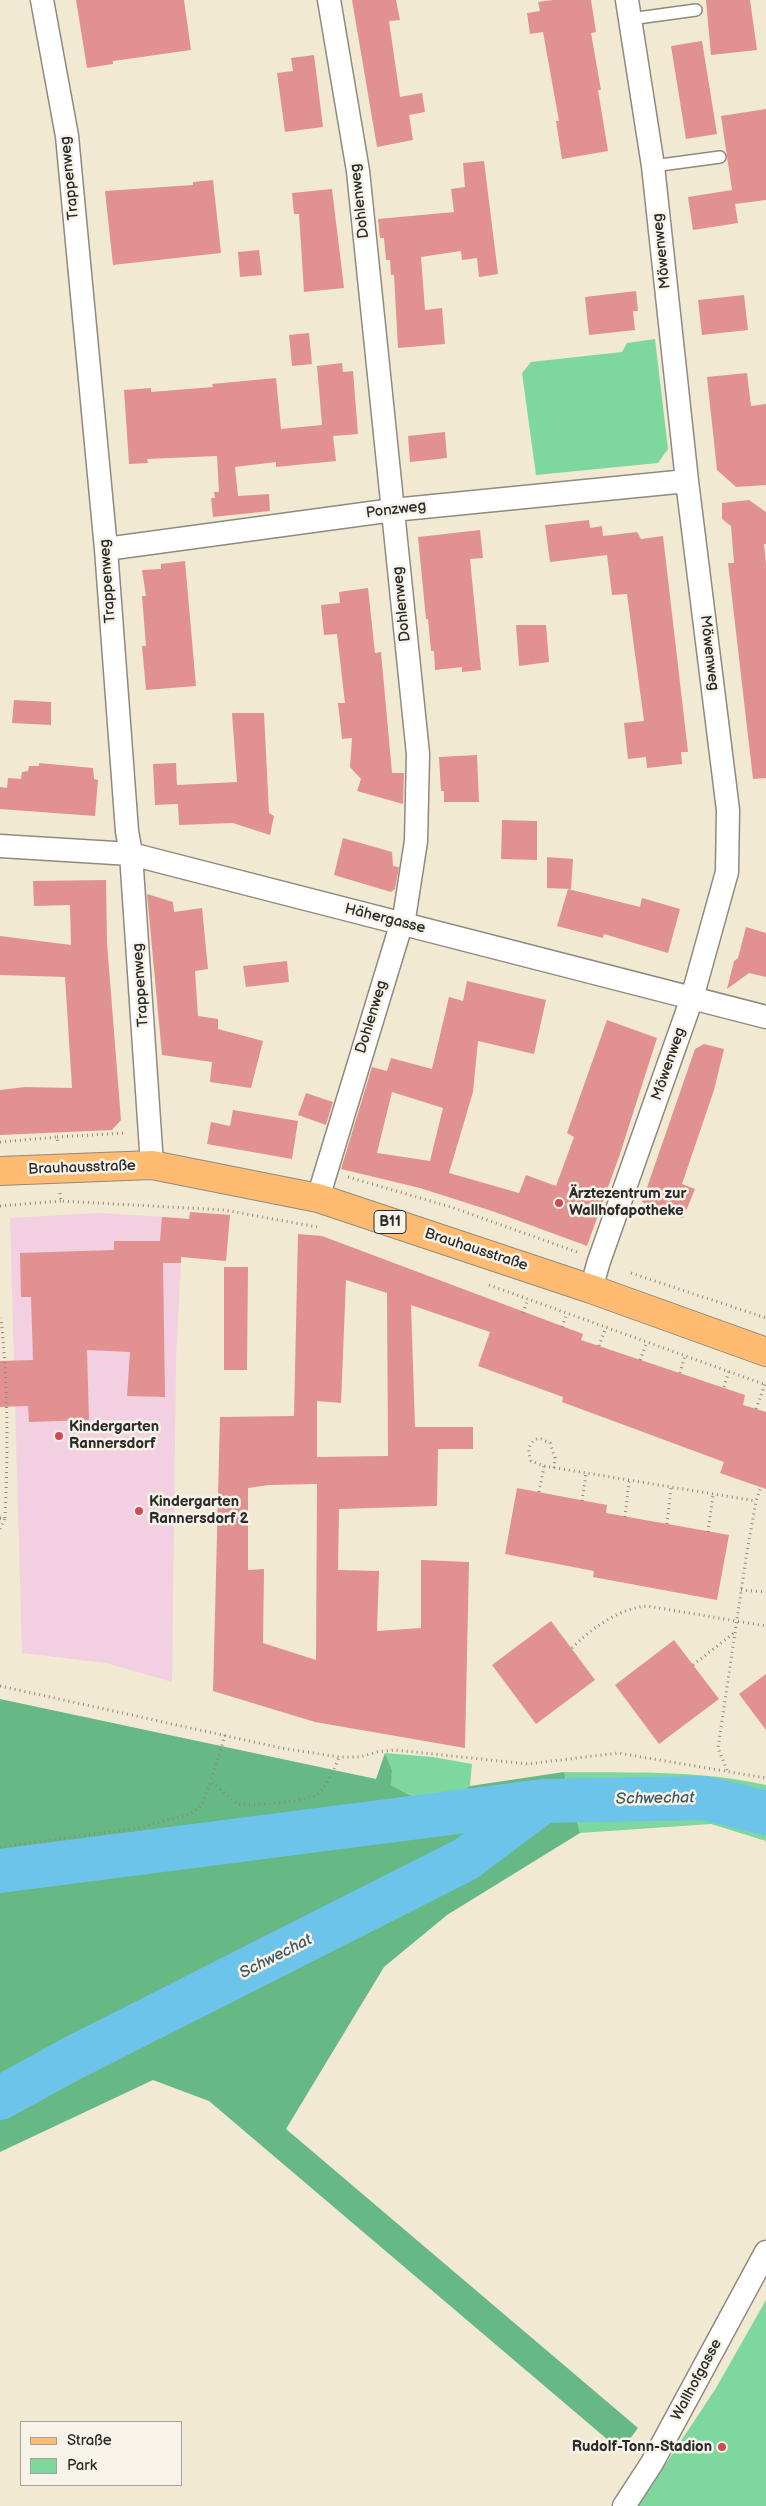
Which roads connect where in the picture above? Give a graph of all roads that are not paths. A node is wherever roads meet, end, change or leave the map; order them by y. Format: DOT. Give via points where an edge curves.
graph roads {
  1 [pos="42,0"];
  2 [pos="329,0"];
  3 [pos="629,10"];
  4 [pos="696,10"];
  5 [pos="720,157"];
  6 [pos="653,166"];
  7 [pos="687,481"];
  8 [pos="393,510"];
  9 [pos="106,549"];
  10 [pos="0,846"];
  11 [pos="131,854"];
  12 [pos="401,923"];
  13 [pos="692,998"];
  14 [pos="766,1018"];
  15 [pos="152,1165"];
  16 [pos="0,1171"];
  17 [pos="318,1198"];
  18 [pos="591,1289"];
  19 [pos="766,1352"];
  20 [pos="766,2252"];
  21 [pos="624,2506"];
  1 -- 9 [label="street, Trappenweg" via="66,136"];
  2 -- 8 [label="street, Dohlenweg" via="358,171"];
  3 -- 4 [label="lane"];
  3 -- 6 [label="street, Möwenweg"];
  5 -- 6 [label="lane"];
  6 -- 7 [label="street, Möwenweg"];
  7 -- 8 [label="street, Ponzweg"];
  7 -- 13 [label="street, Möwenweg" via="728,810 726,872"];
  8 -- 9 [label="street, Ponzweg"];
  8 -- 12 [label="street, Dohlenweg" via="418,754 416,841"];
  9 -- 11 [label="street, Trappenweg"];
  10 -- 11 [label="street, Hähergasse"];
  11 -- 12 [label="street, Hähergasse"];
  11 -- 15 [label="street, Trappenweg"];
  12 -- 13 [label="street, Hähergasse"];
  12 -- 17 [label="street, Dohlenweg"];
  13 -- 14 [label="street, Hähergasse"];
  13 -- 18 [label="street, Möwenweg"];
  15 -- 16 [label="main road, Brauhausstraße / B11"];
  15 -- 17 [label="main road, Brauhausstraße / B11"];
  17 -- 18 [label="main road, Brauhausstraße / B11"];
  18 -- 19 [label="main road, Brauhausstraße / B11"];
  20 -- 21 [label="street, Wallhofgasse" via="652,2463"];
}
